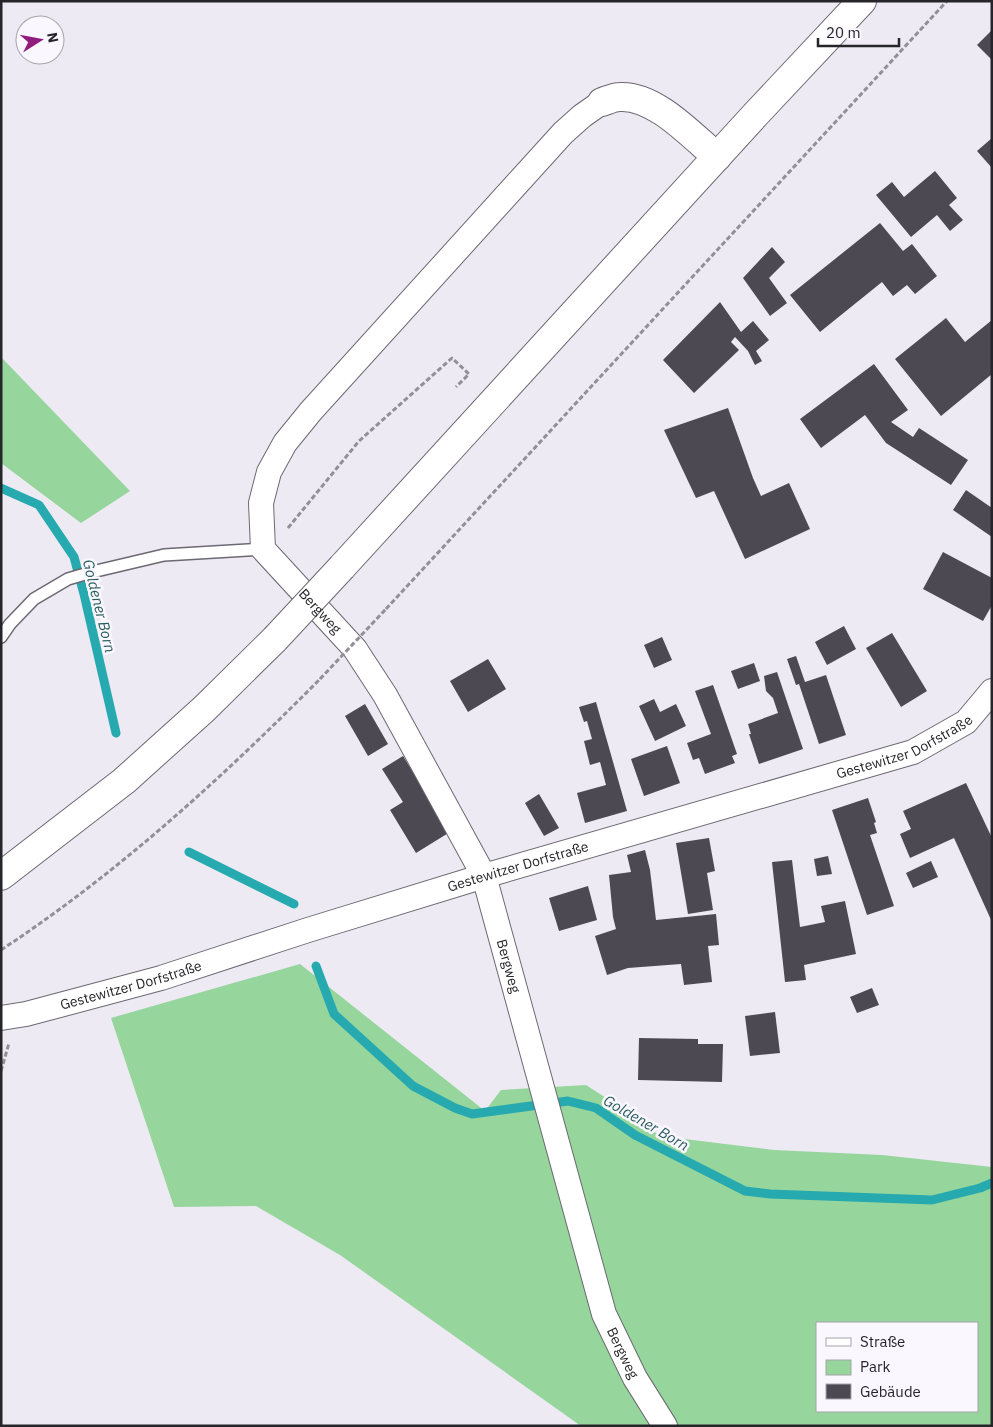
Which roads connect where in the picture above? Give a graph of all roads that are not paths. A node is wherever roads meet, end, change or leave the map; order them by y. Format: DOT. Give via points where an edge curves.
graph roads {
  1 [pos="862,1"];
  2 [pos="602,102"];
  3 [pos="717,157"];
  4 [pos="263,549"];
  5 [pos="1,637"];
  6 [pos="992,691"];
  7 [pos="1,876"];
  8 [pos="484,876"];
  9 [pos="1,1018"];
  10 [pos="665,1426"];
  1 -- 3 [label="main road"];
  2 -- 3 [label="main road" via="619,97 637,98 656,107"];
  2 -- 4 [label="street" via="563,133 285,443 270,472 261,503"];
  3 -- 7 [label="main road, bridge" via="275,639 124,781"];
  4 -- 5 [label="lane" via="164,555 68,579 34,600"];
  4 -- 8 [label="street, Bergweg" via="353,645 385,695"];
  6 -- 8 [label="street, Gestewitzer Dorfstraße" via="966,722 913,752"];
  8 -- 9 [label="street, Gestewitzer Dorfstraße" via="161,978"];
  8 -- 10 [label="street, Bergweg" via="604,1314 635,1378"];
}
